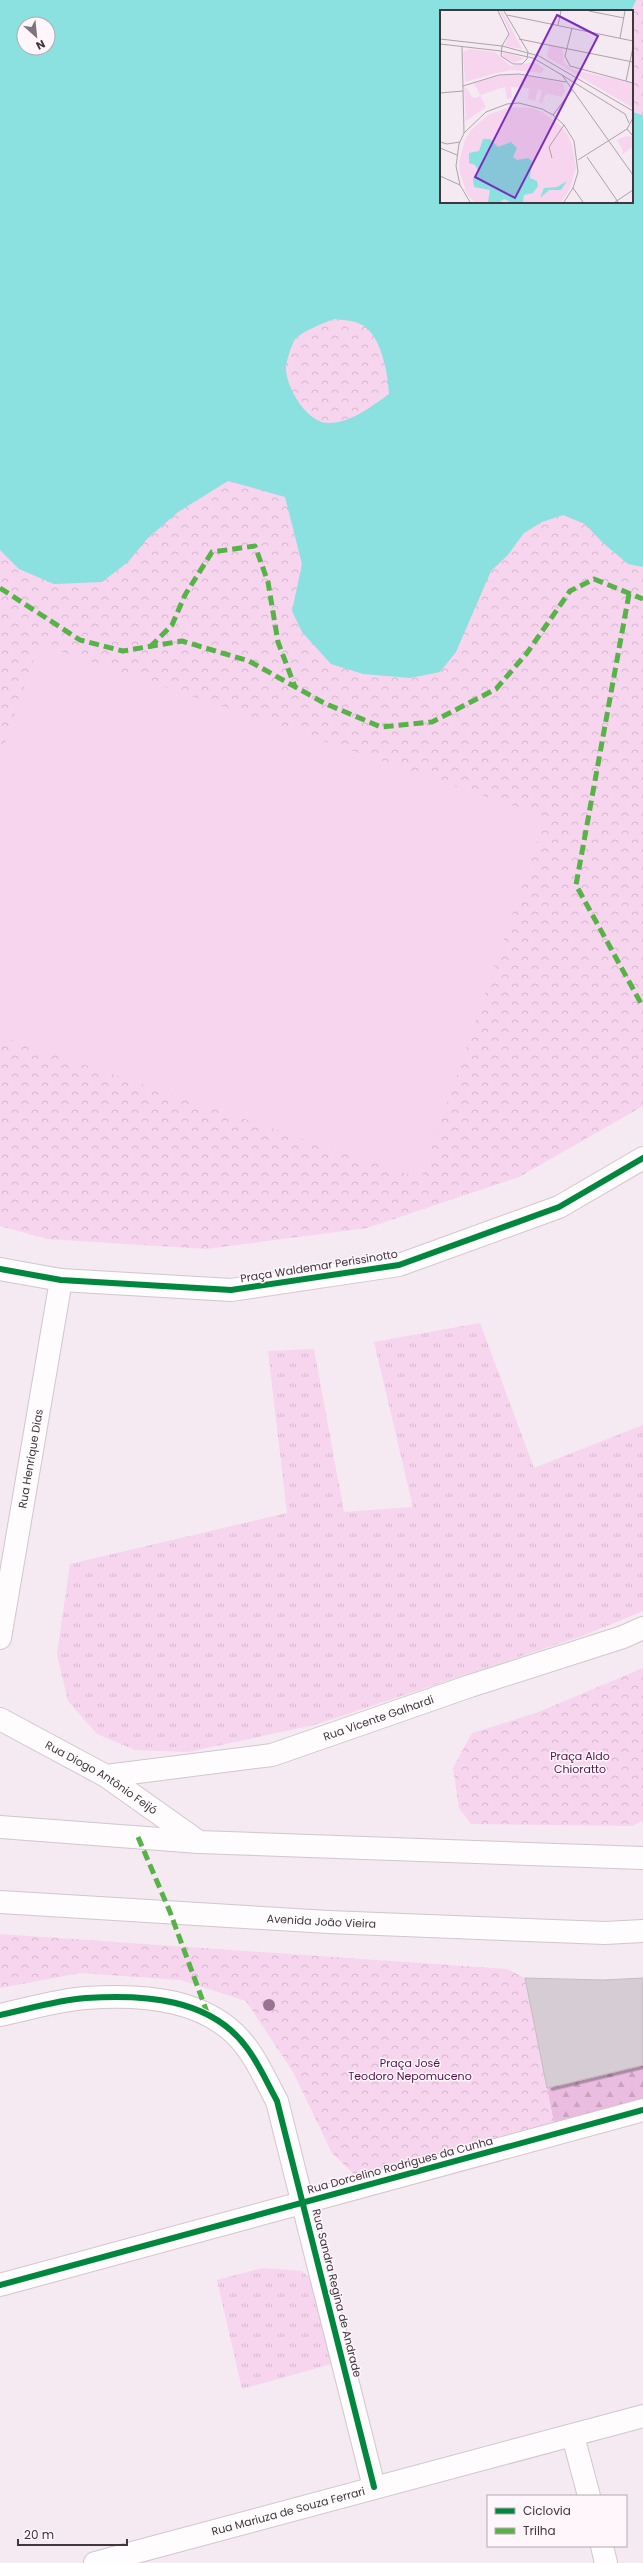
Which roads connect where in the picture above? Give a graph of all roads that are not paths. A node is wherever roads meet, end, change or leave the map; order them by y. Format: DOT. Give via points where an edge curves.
graph roads {
  1 [pos="643,1158"];
  2 [pos="0,1269"];
  3 [pos="61,1280"];
  4 [pos="643,1628"];
  5 [pos="0,1638"];
  6 [pos="0,1719"];
  7 [pos="106,1776"];
  8 [pos="0,1827"];
  9 [pos="199,1842"];
  10 [pos="637,1855"];
  11 [pos="0,1902"];
  12 [pos="643,1931"];
  13 [pos="0,2015"];
  14 [pos="643,2110"];
  15 [pos="304,2201"];
  16 [pos="0,2285"];
  17 [pos="643,2416"];
  18 [pos="573,2436"];
  19 [pos="374,2487"];
  20 [pos="589,2495"];
  21 [pos="602,2547"];
  22 [pos="95,2563"];
  23 [pos="606,2563"];
  1 -- 3 [label="street, Praça Waldemar Perissinotto" via="559,1208 399,1265 231,1290"];
  2 -- 3 [label="street, Praça Waldemar Perissinotto"];
  3 -- 5 [label="street, Rua Henrique Dias"];
  4 -- 7 [label="street, Rua Vicente Galhardi" via="623,1637 470,1686 272,1755"];
  6 -- 7 [label="street, Rua Diogo Antônio Feijó"];
  7 -- 9 [label="street, Rua Diogo Antônio Feijó"];
  8 -- 9 [label="street"];
  9 -- 10 [label="street"];
  11 -- 12 [label="street, Avenida João Vieira" via="328,1922 605,1933"];
  13 -- 15 [label="street, Rua Sandra Regina de Andrade" via="86,1998 160,1998 196,2008 221,2023 247,2047 277,2101"];
  14 -- 15 [label="street, Rua Dorcelino Rodrigues da Cunha"];
  15 -- 16 [label="street, Rua Dorcelino Rodrigues da Cunha"];
  15 -- 19 [label="street, Rua Sandra Regina de Andrade"];
  17 -- 18 [label="street, Rua Mariuza de Souza Ferrari"];
  18 -- 19 [label="street, Rua Mariuza de Souza Ferrari"];
  18 -- 20 [label="street"];
  19 -- 22 [label="street, Rua Mariuza de Souza Ferrari"];
  21 -- 23 [label="street"];
}
